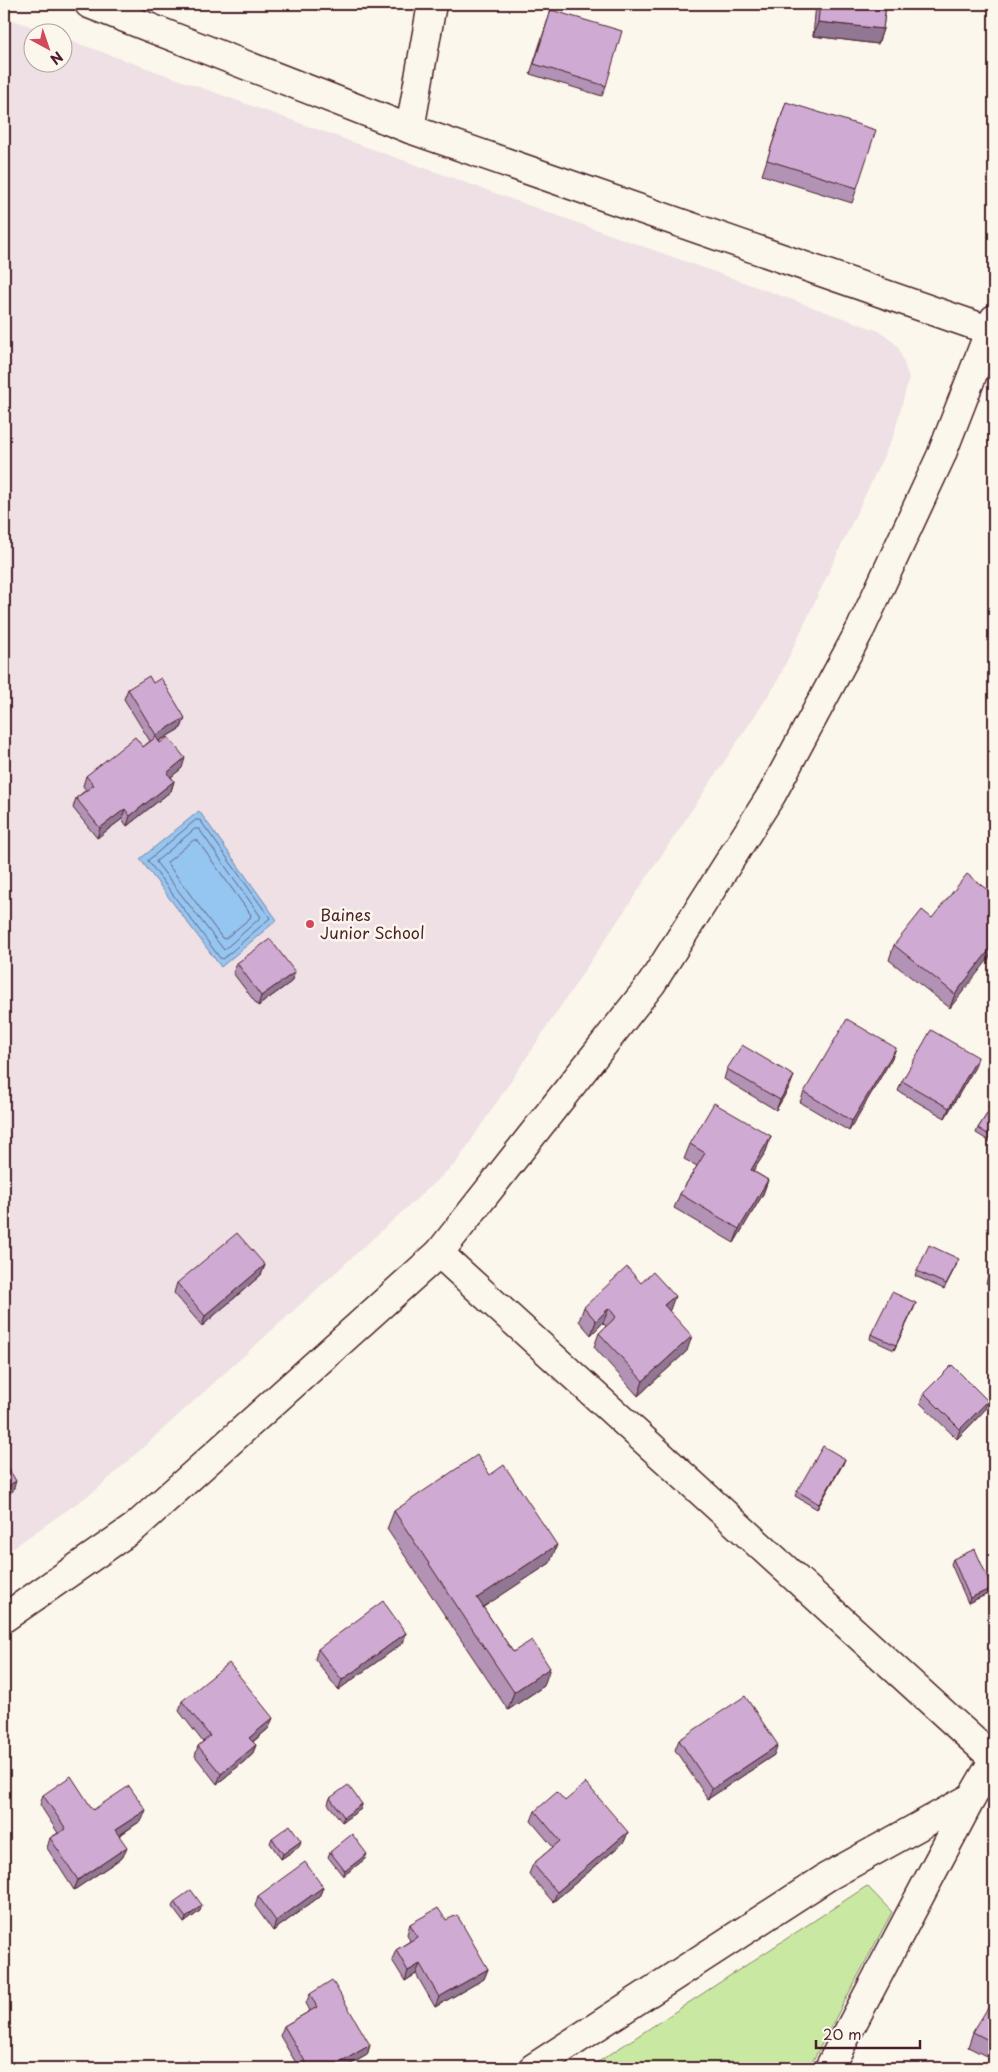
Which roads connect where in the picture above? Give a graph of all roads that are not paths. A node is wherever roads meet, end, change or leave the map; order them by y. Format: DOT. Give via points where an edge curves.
graph roads {
  1 [pos="88,4"];
  2 [pos="432,4"];
  3 [pos="410,129"];
  4 [pos="993,327"];
  5 [pos="439,1253"];
  6 [pos="4,1618"];
  7 [pos="994,1759"];
  8 [pos="972,1797"];
  9 [pos="533,2068"];
  10 [pos="829,2068"];
  1 -- 3 [label="street"];
  2 -- 3 [label="street"];
  3 -- 4 [label="street"];
  4 -- 5 [label="street" via="941,456 862,628 772,794 652,983"];
  5 -- 6 [label="street" via="135,1527"];
  5 -- 7 [label="street"];
  7 -- 8 [label="street"];
  8 -- 9 [label="street" via="827,1877"];
  8 -- 10 [label="street"];
}
